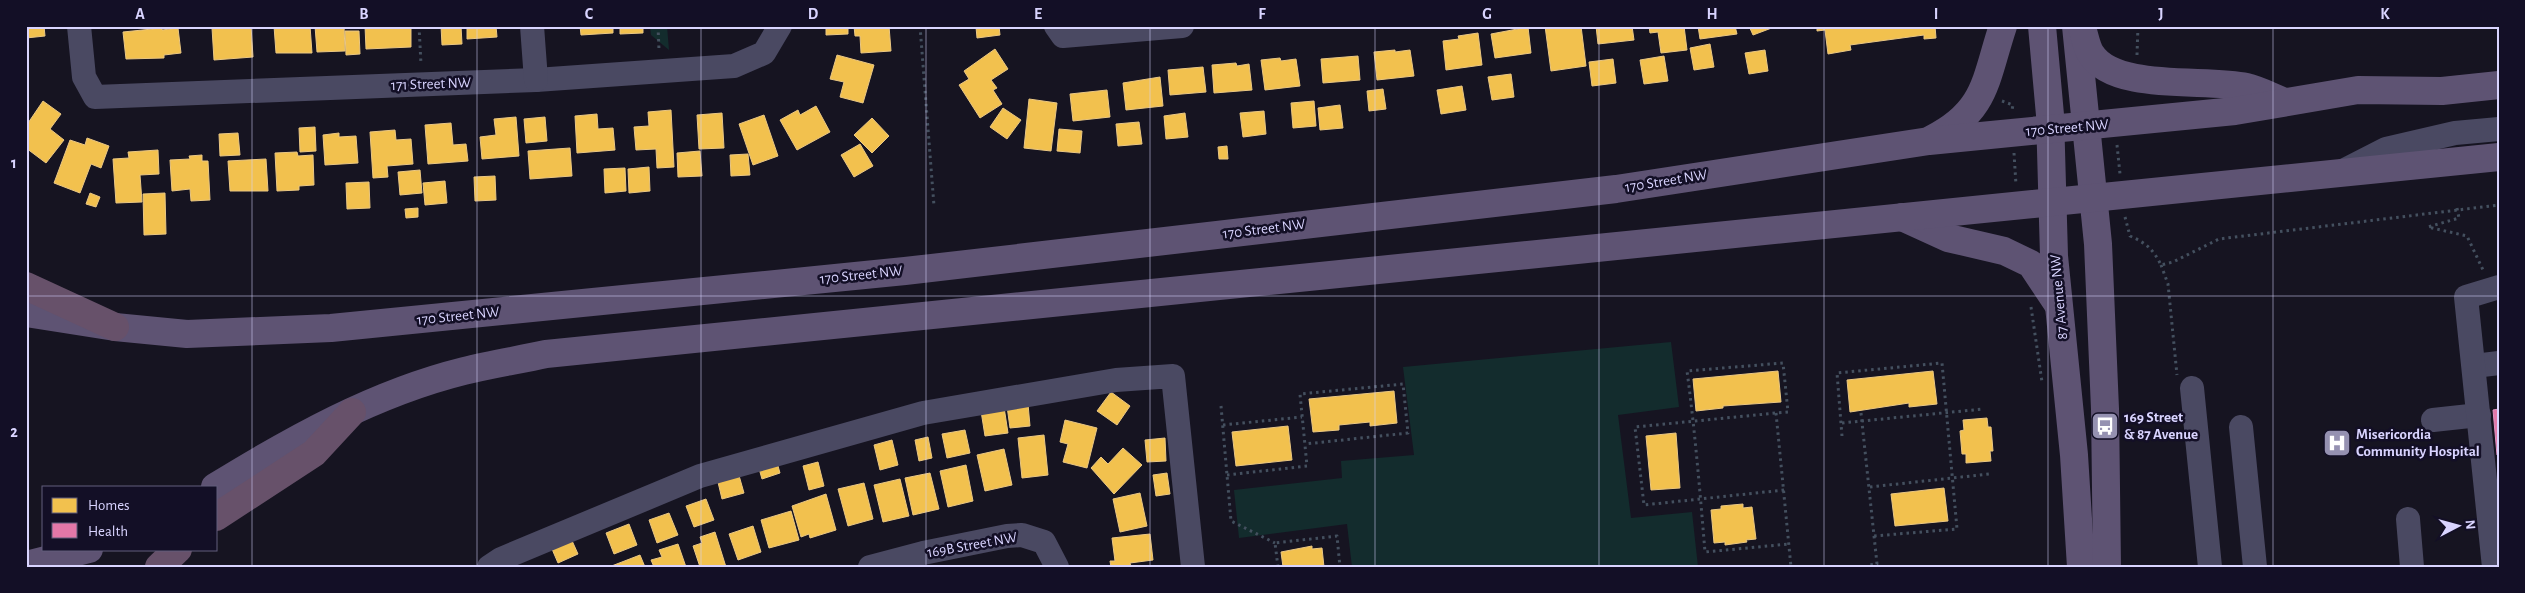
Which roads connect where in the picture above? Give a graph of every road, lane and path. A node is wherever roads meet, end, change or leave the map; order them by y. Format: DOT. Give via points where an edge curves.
graph roads {
  1 [pos="79,26"];
  2 [pos="419,26"];
  3 [pos="532,26"];
  4 [pos="780,26"];
  5 [pos="920,26"];
  6 [pos="1182,26"];
  7 [pos="2002,26"];
  8 [pos="2042,26"];
  9 [pos="2076,26"];
  10 [pos="2082,26"];
  11 [pos="1060,31"];
  12 [pos="536,80"];
  13 [pos="2494,81"];
  14 [pos="423,84"];
  15 [pos="1982,95"];
  16 [pos="2286,103"];
  17 [pos="2085,126"];
  18 [pos="2051,129"];
  19 [pos="2499,129"];
  20 [pos="2012,133"];
  21 [pos="1928,141"];
  22 [pos="2499,157"];
  23 [pos="2340,173"];
  24 [pos="2093,197"];
  25 [pos="2052,202"];
  26 [pos="2018,205"];
  27 [pos="2499,205"];
  28 [pos="934,206"];
  29 [pos="1901,216"];
  30 [pos="26,286"];
  31 [pos="2499,287"];
  32 [pos="2466,297"];
  33 [pos="2031,305"];
  34 [pos="2060,306"];
  35 [pos="26,313"];
  36 [pos="115,327"];
  37 [pos="2499,363"];
  38 [pos="2474,366"];
  39 [pos="2192,388"];
  40 [pos="2043,392"];
  41 [pos="1221,406"];
  42 [pos="1983,409"];
  43 [pos="352,412"];
  44 [pos="1946,412"];
  45 [pos="1776,413"];
  46 [pos="1861,413"];
  47 [pos="2479,415"];
  48 [pos="1302,417"];
  49 [pos="1862,420"];
  50 [pos="2433,420"];
  51 [pos="1694,421"];
  52 [pos="1842,423"];
  53 [pos="1223,425"];
  54 [pos="2242,426"];
  55 [pos="1842,436"];
  56 [pos="1305,444"];
  57 [pos="1989,474"];
  58 [pos="1227,475"];
  59 [pos="1953,478"];
  60 [pos="217,486"];
  61 [pos="1870,487"];
  62 [pos="1784,490"];
  63 [pos="1700,499"];
  64 [pos="2488,503"];
  65 [pos="218,516"];
  66 [pos="2408,519"];
  67 [pos="2499,528"];
  68 [pos="1874,536"];
  69 [pos="1275,543"];
  70 [pos="1789,544"];
  71 [pos="85,550"];
  72 [pos="177,550"];
  73 [pos="26,566"];
  74 [pos="159,567"];
  75 [pos="489,567"];
  76 [pos="870,567"];
  77 [pos="1057,567"];
  78 [pos="1193,567"];
  79 [pos="1278,567"];
  80 [pos="1340,567"];
  81 [pos="1791,567"];
  82 [pos="1868,567"];
  83 [pos="2081,567"];
  84 [pos="2107,567"];
  85 [pos="2210,567"];
  86 [pos="2255,567"];
  87 [pos="2412,567"];
  88 [pos="2494,567"];
  1 -- 14 [label="street, 171 Street NW" via="84,77 95,97"];
  2 -- 14 [label="path"];
  3 -- 12 [label="street"];
  4 -- 12 [label="street, 171 Street NW" via="764,53 734,66"];
  5 -- 28 [label="path"];
  6 -- 11 [label="street"];
  7 -- 15 [label="main road"];
  8 -- 18 [label="main road, 87 Avenue NW"];
  9 -- 17 [label="main road"];
  10 -- 16 [label="main road" via="2091,54 2101,65 2116,72 2170,82 2246,87"];
  12 -- 14 [label="street, 171 Street NW"];
  13 -- 16 [label="main road, 170 Street NW" via="2442,91 2358,90"];
  15 -- 20 [label="path" via="2013,105"];
  15 -- 21 [label="main road" via="1952,129"];
  16 -- 17 [label="main road, 170 Street NW"];
  17 -- 18 [label="main road, 170 Street NW"];
  17 -- 24 [label="main road"];
  18 -- 20 [label="main road, 170 Street NW"];
  18 -- 25 [label="main road, 87 Avenue NW"];
  19 -- 23 [label="street" via="2455,133 2386,149"];
  20 -- 21 [label="main road, 170 Street NW"];
  20 -- 26 [label="path"];
  21 -- 36 [label="main road, 170 Street NW" via="1616,189 895,272 331,328 187,334"];
  22 -- 23 [label="main road"];
  23 -- 24 [label="main road"];
  24 -- 25 [label="main road"];
  24 -- 84 [label="main road" via="2106,409"];
  25 -- 26 [label="main road"];
  25 -- 34 [label="main road, 87 Avenue NW"];
  26 -- 29 [label="main road"];
  27 -- 32 [label="path" via="2457,208 2459,218 2428,227 2466,236 2484,272"];
  29 -- 34 [label="main road" via="1948,238 2004,251 2032,264"];
  29 -- 43 [label="main road" via="546,354 463,371 408,388"];
  30 -- 36 [label="highway"];
  31 -- 32 [label="street"];
  32 -- 38 [label="street"];
  33 -- 40 [label="path"];
  34 -- 83 [label="main road, 87 Avenue NW"];
  35 -- 36 [label="main road, 170 Street NW"];
  37 -- 38 [label="street"];
  38 -- 47 [label="street"];
  39 -- 85 [label="street"];
  41 -- 53 [label="path"];
  42 -- 44 [label="path"];
  43 -- 60 [label="main road" via="310,432"];
  43 -- 65 [label="highway" via="314,454"];
  44 -- 49 [label="path"];
  44 -- 52 [label="path" via="1942,363 1837,373"];
  44 -- 59 [label="path"];
  45 -- 51 [label="path"];
  45 -- 51 [label="path" via="1788,412 1783,363 1687,371"];
  45 -- 62 [label="path"];
  46 -- 49 [label="path"];
  47 -- 50 [label="street"];
  47 -- 64 [label="street"];
  48 -- 53 [label="path"];
  48 -- 56 [label="path"];
  48 -- 56 [label="path" via="1300,394 1402,384 1408,434"];
  49 -- 52 [label="path"];
  49 -- 61 [label="path"];
  51 -- 63 [label="path"];
  51 -- 63 [label="path" via="1635,427 1644,505"];
  52 -- 55 [label="path"];
  53 -- 58 [label="path"];
  54 -- 86 [label="street"];
  56 -- 58 [label="path" via="1307,466"];
  57 -- 59 [label="path"];
  58 -- 69 [label="path" via="1231,521"];
  59 -- 61 [label="path"];
  59 -- 68 [label="path" via="1957,529"];
  61 -- 68 [label="path"];
  62 -- 63 [label="path"];
  62 -- 70 [label="path"];
  63 -- 70 [label="path" via="1705,552"];
  64 -- 67 [label="street"];
  64 -- 88 [label="street"];
  66 -- 87 [label="street"];
  68 -- 82 [label="path" via="1877,564 1868,564"];
  69 -- 79 [label="path"];
  69 -- 80 [label="path" via="1337,536"];
  70 -- 81 [label="path"];
  71 -- 73 [label="main road"];
  72 -- 74 [label="highway"];
  75 -- 78 [label="street" via="501,559 700,476 923,413 1116,380 1174,376"];
  76 -- 77 [label="street, 169B Street NW" via="923,553 1022,535 1044,542"];
}
